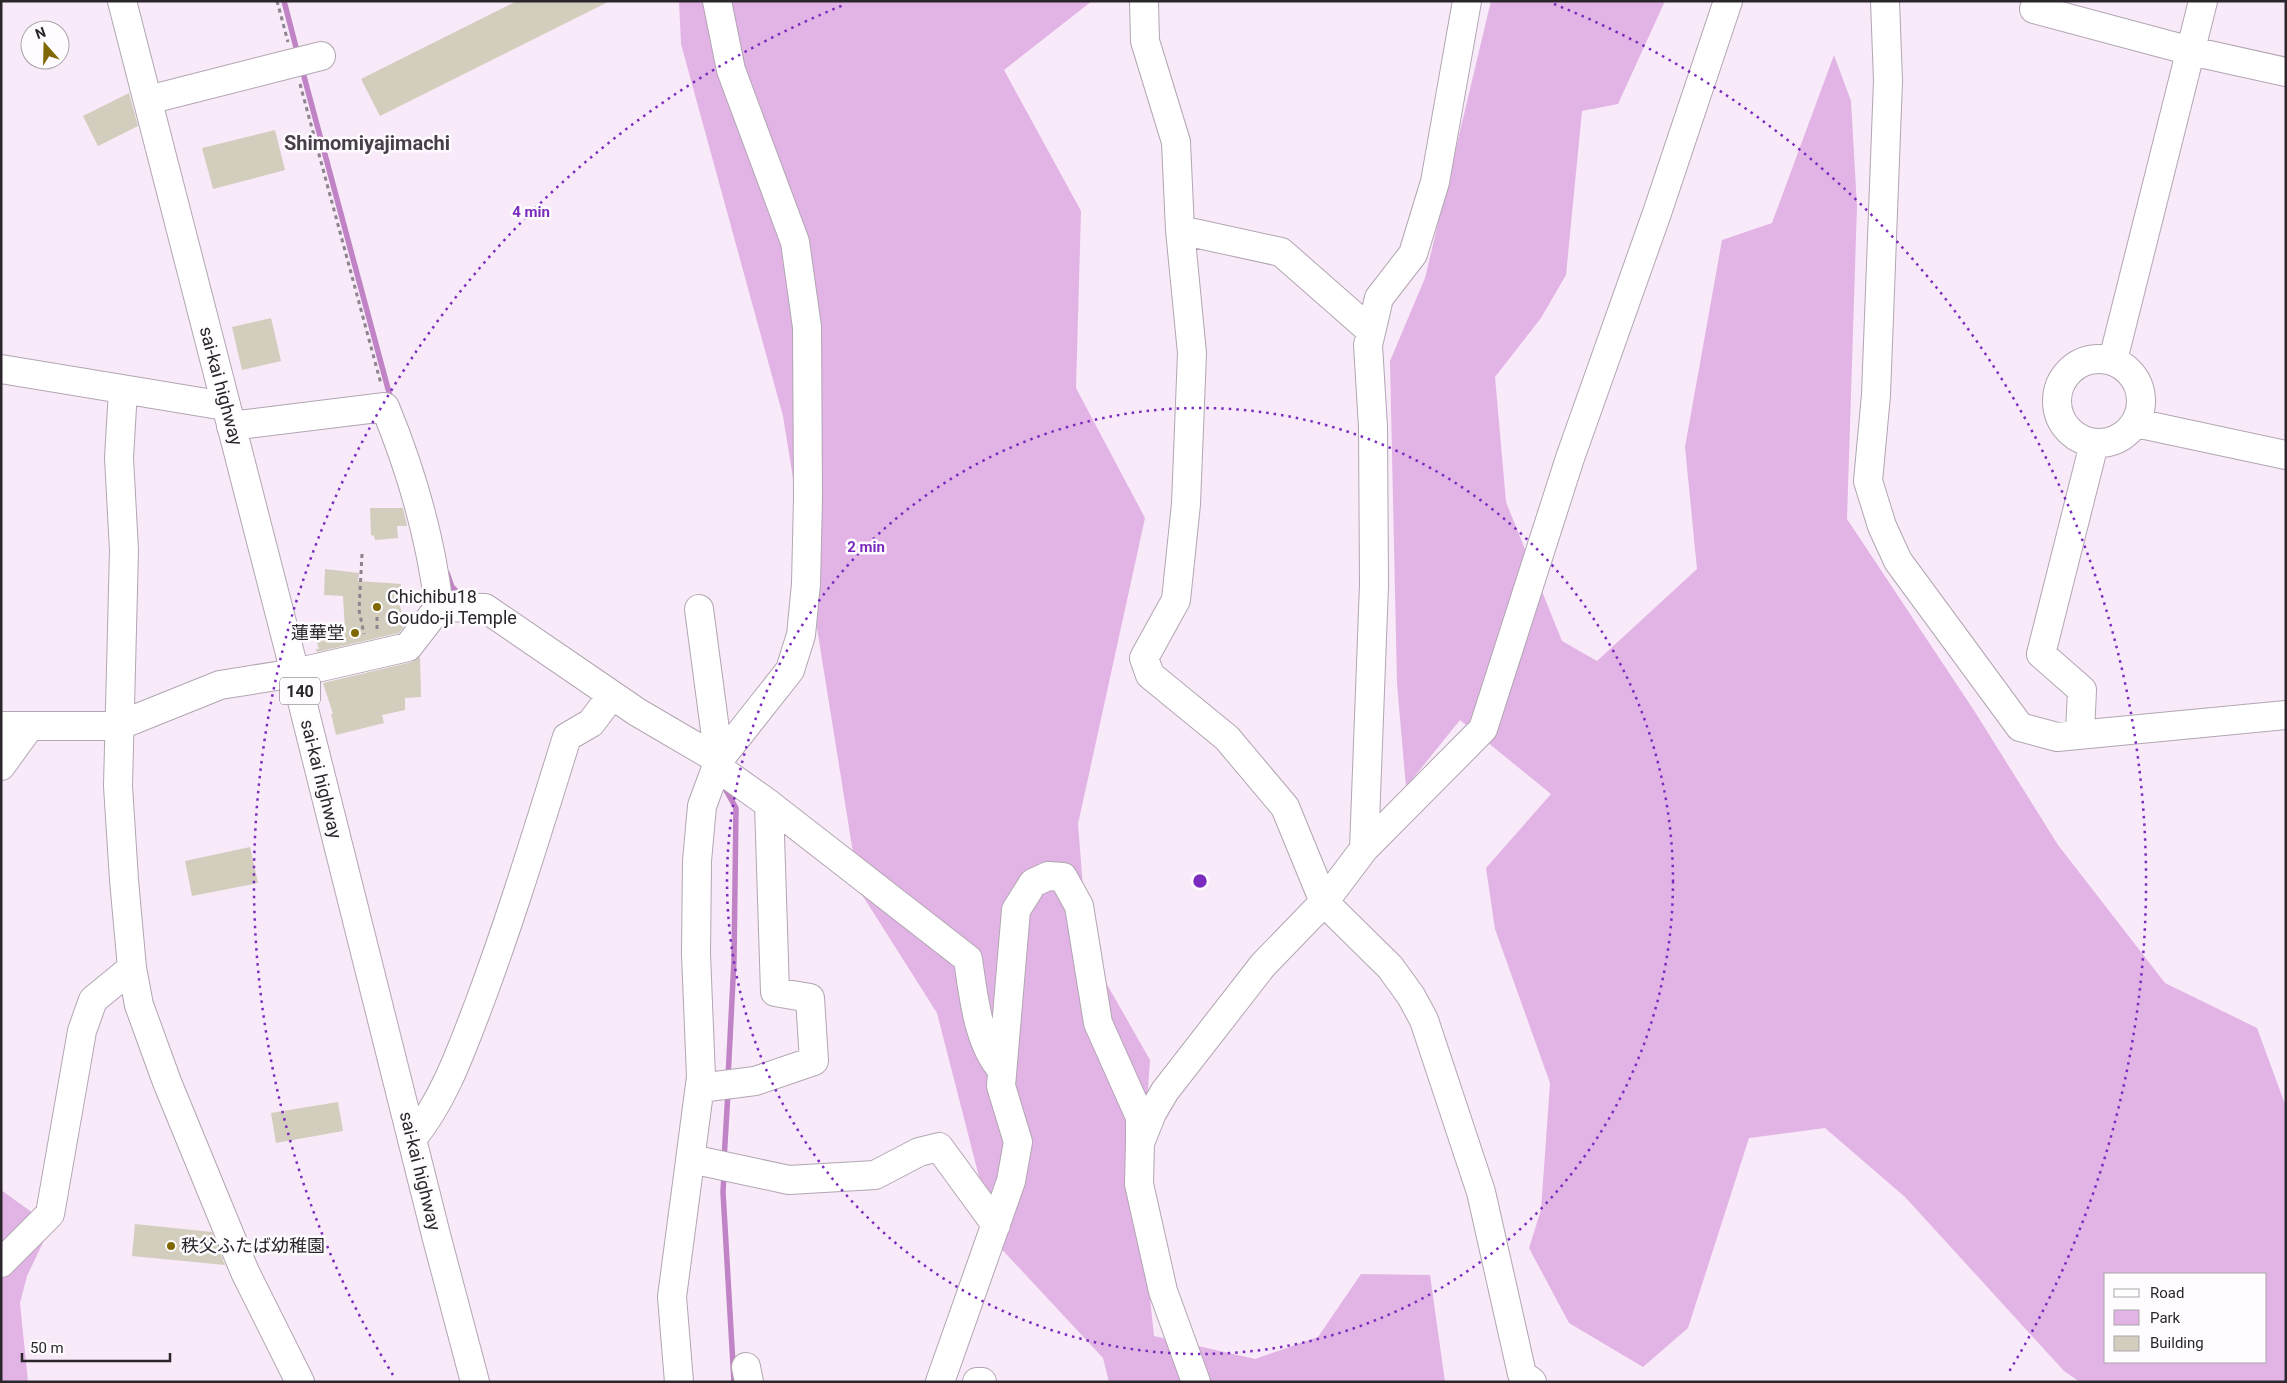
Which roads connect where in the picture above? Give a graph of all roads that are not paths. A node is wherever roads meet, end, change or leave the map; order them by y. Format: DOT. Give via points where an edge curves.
graph roads {
  1 [pos="122,1"];
  2 [pos="717,1"];
  3 [pos="1144,1"];
  4 [pos="1467,1"];
  5 [pos="1728,1"];
  6 [pos="1884,1"];
  7 [pos="2203,1"];
  8 [pos="2034,9"];
  9 [pos="2191,51"];
  10 [pos="321,56"];
  11 [pos="2286,72"];
  12 [pos="148,100"];
  13 [pos="1180,230"];
  14 [pos="1371,331"];
  15 [pos="2112,360"];
  16 [pos="1,369"];
  17 [pos="123,390"];
  18 [pos="228,416"];
  19 [pos="2136,423"];
  20 [pos="2094,444"];
  21 [pos="2286,455"];
  22 [pos="439,607"];
  23 [pos="700,609"];
  24 [pos="295,673"];
  25 [pos="612,695"];
  26 [pos="2286,715"];
  27 [pos="1,726"];
  28 [pos="30,726"];
  29 [pos="118,726"];
  30 [pos="2080,733"];
  31 [pos="718,764"];
  32 [pos="1,766"];
  33 [pos="769,804"];
  34 [pos="1364,849"];
  35 [pos="1324,902"];
  36 [pos="132,968"];
  37 [pos="1002,1070"];
  38 [pos="700,1088"];
  39 [pos="412,1139"];
  40 [pos="1140,1143"];
  41 [pos="691,1159"];
  42 [pos="996,1225"];
  43 [pos="1,1264"];
  44 [pos="300,1382"];
  45 [pos="475,1382"];
  46 [pos="679,1382"];
  47 [pos="940,1382"];
  48 [pos="977,1382"];
  49 [pos="982,1382"];
  50 [pos="1196,1382"];
  51 [pos="1532,1382"];
  1 -- 12 [label="main road, sai-kai highway / 140"];
  2 -- 31 [label="main road" via="731,70 795,242 807,328 808,498 801,635 790,670"];
  3 -- 13 [label="main road" via="1145,41 1176,142"];
  4 -- 14 [label="main road" via="1435,182 1413,254 1379,298"];
  5 -- 34 [label="main road" via="1570,458 1483,729"];
  6 -- 30 [label="main road" via="1888,81 1876,395 1868,482 1882,526 1898,561 2020,727 2057,737"];
  7 -- 9 [label="main road"];
  8 -- 9 [label="main road"];
  9 -- 11 [label="main road"];
  9 -- 15 [label="main road"];
  10 -- 12 [label="main road"];
  12 -- 18 [label="main road, sai-kai highway / 140"];
  13 -- 14 [label="main road" via="1281,252"];
  13 -- 35 [label="main road" via="1192,353 1186,504 1176,600 1144,658 1150,675 1227,738 1285,807"];
  14 -- 34 [label="main road" via="1368,345 1373,427 1374,586"];
  15 -- 19 [label="main road" via="2132,373 2140,389 2142,406"];
  15 -- 20 [label="main road" via="2084,361 2062,379 2057,392 2056,407 2060,420 2069,432"];
  16 -- 17 [label="main road"];
  17 -- 18 [label="main road"];
  17 -- 29 [label="main road" via="119,458 124,550"];
  18 -- 22 [label="main road" via="385,407 414,494 435,572"];
  18 -- 24 [label="main road, sai-kai highway / 140"];
  19 -- 20 [label="main road" via="2120,439"];
  19 -- 21 [label="main road"];
  20 -- 30 [label="main road" via="2041,654 2082,690"];
  22 -- 24 [label="main road" via="408,647 372,646"];
  22 -- 25 [label="main road" via="485,608"];
  23 -- 31 [label="main road"];
  24 -- 29 [label="main road" via="220,685"];
  24 -- 39 [label="main road, sai-kai highway / 140"];
  25 -- 31 [label="main road"];
  25 -- 39 [label="main road" via="591,722 567,737 502,942 459,1054 429,1117"];
  26 -- 30 [label="main road"];
  27 -- 28 [label="main road"];
  28 -- 29 [label="main road"];
  28 -- 32 [label="main road"];
  29 -- 36 [label="main road" via="118,786"];
  31 -- 33 [label="main road"];
  31 -- 38 [label="main road" via="702,806 697,861"];
  33 -- 37 [label="main road" via="968,959 975,1007 992,1060"];
  33 -- 38 [label="main road" via="775,992 810,998 814,1060 755,1082"];
  34 -- 35 [label="main road"];
  35 -- 40 [label="main road" via="1263,965 1165,1090"];
  35 -- 51 [label="main road" via="1390,967 1424,1020 1481,1192 1522,1374"];
  36 -- 43 [label="main road" via="93,1000 82,1031 50,1214"];
  36 -- 44 [label="main road" via="139,1005 167,1082 245,1272"];
  37 -- 40 [label="main road" via="1016,910 1033,883 1048,876 1063,877 1079,906 1098,1024 1140,1117"];
  37 -- 42 [label="main road" via="1001,1086 1018,1142 1011,1181"];
  38 -- 41 [label="main road"];
  39 -- 45 [label="main road, sai-kai highway / 140"];
  40 -- 50 [label="main road" via="1139,1184 1163,1291"];
  41 -- 42 [label="main road" via="789,1180 875,1175 919,1152 939,1147"];
  41 -- 46 [label="main road" via="672,1297"];
  42 -- 47 [label="main road"];
  48 -- 49 [label="main road"];
}
